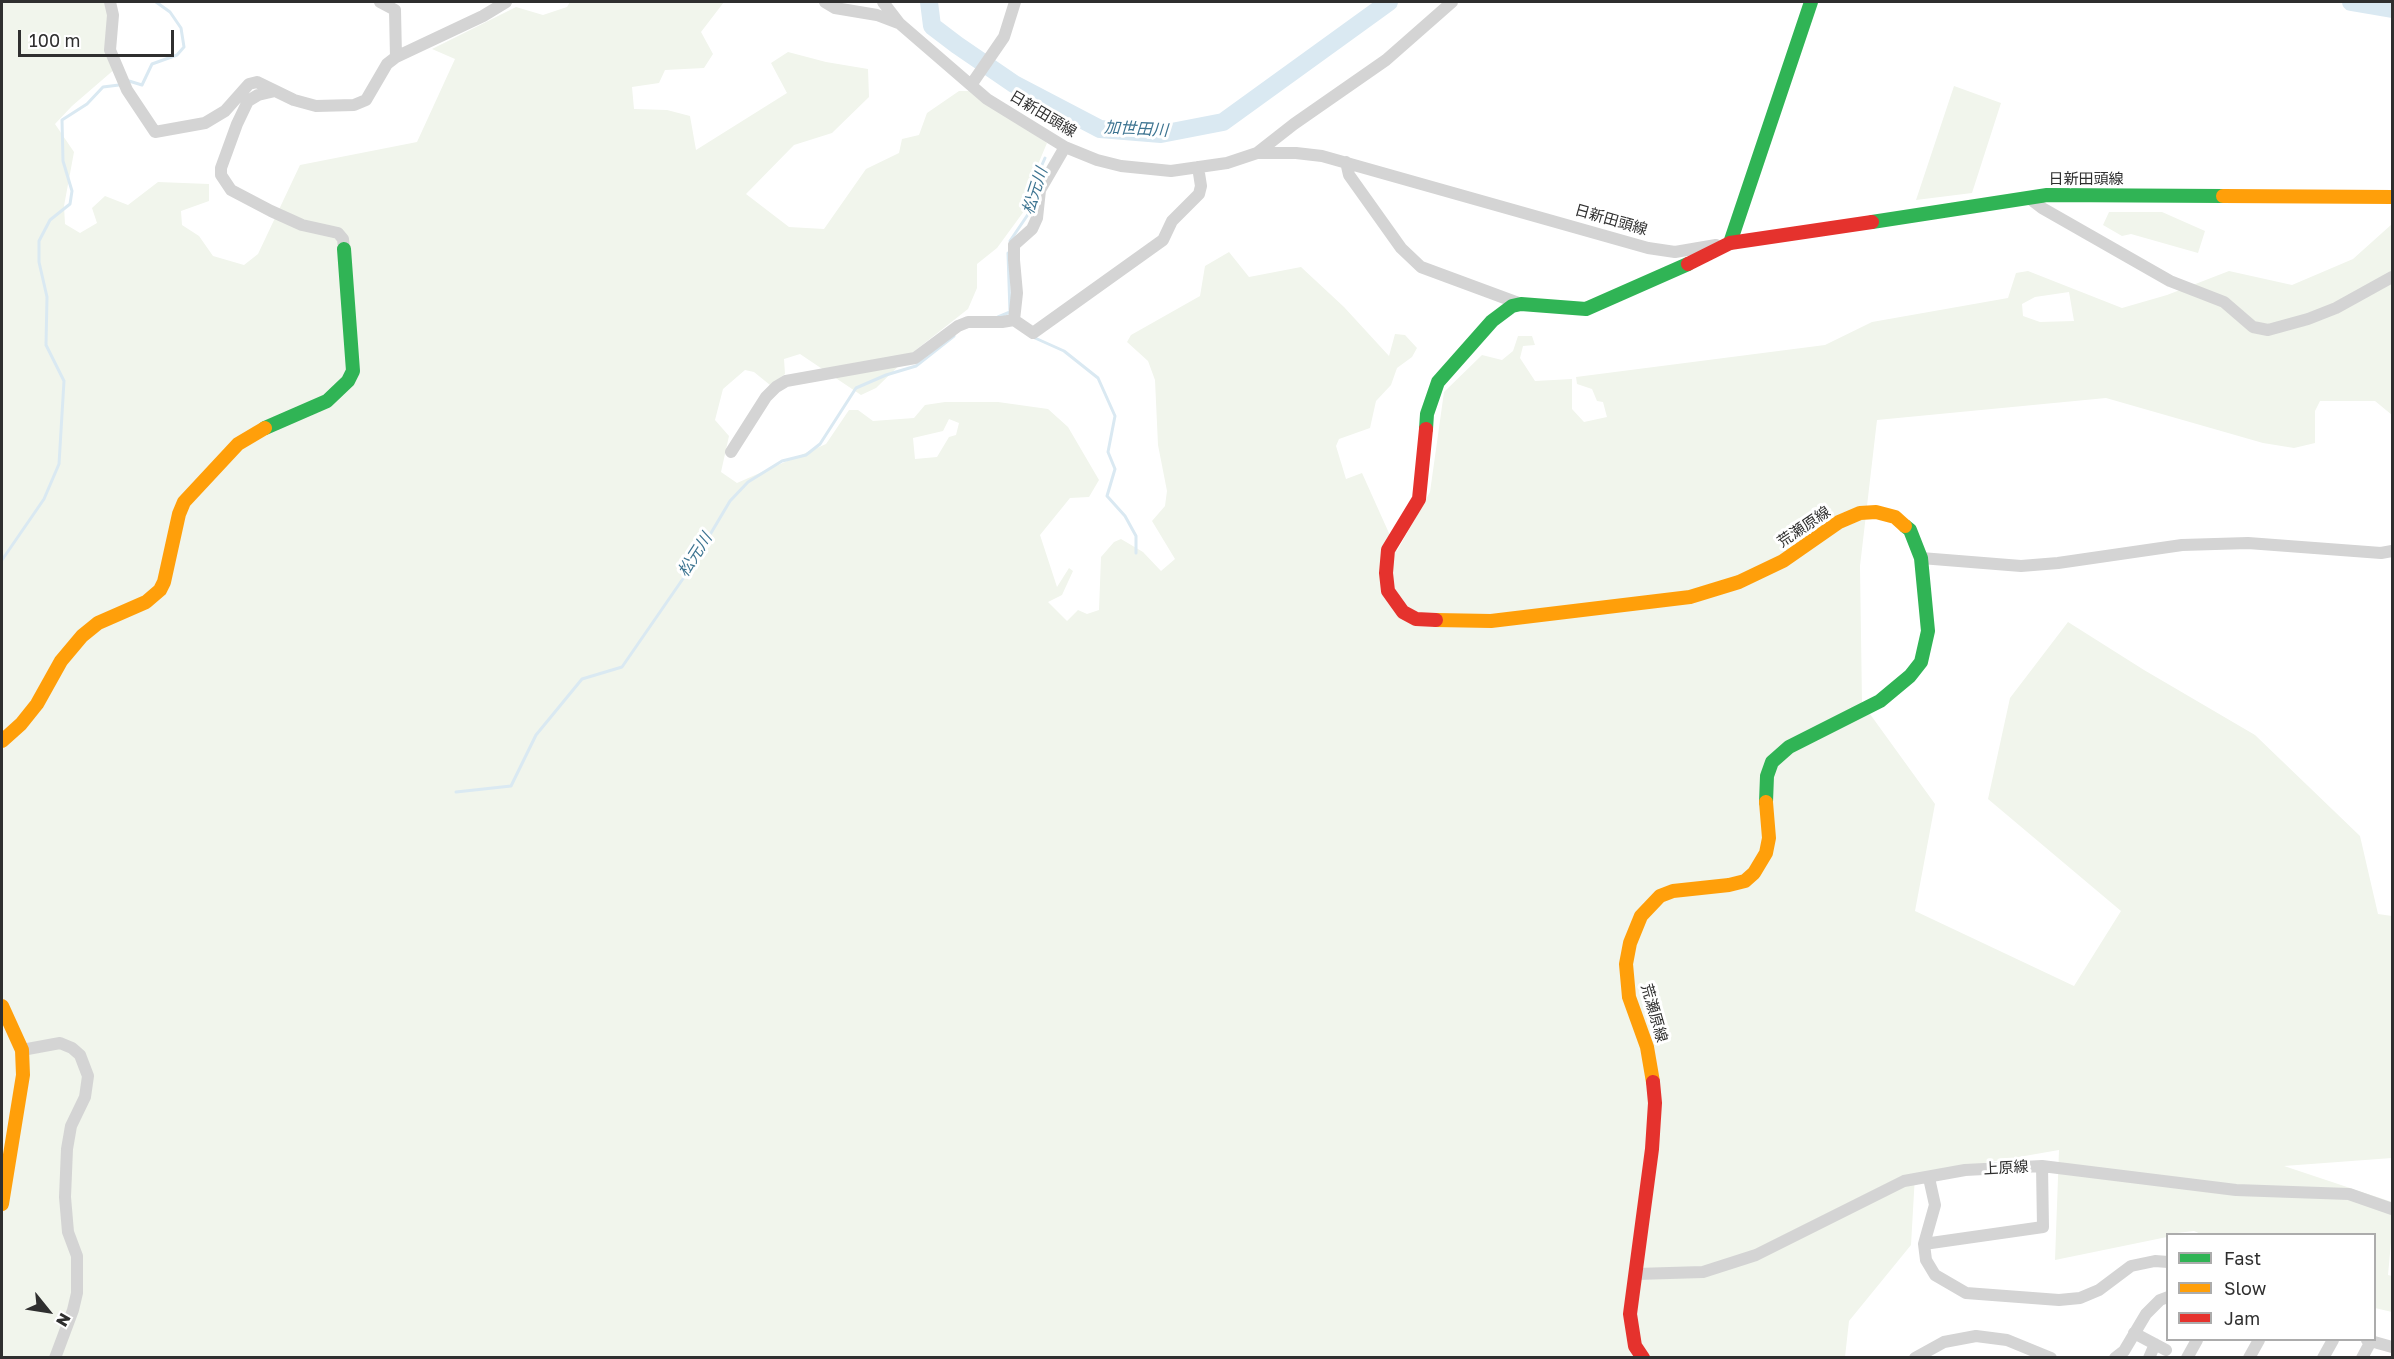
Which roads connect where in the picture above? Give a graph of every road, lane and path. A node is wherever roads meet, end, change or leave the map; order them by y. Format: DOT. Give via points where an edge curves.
graph roads {
  1 [pos="110,2"];
  2 [pos="380,2"];
  3 [pos="506,2"];
  4 [pos="825,2"];
  5 [pos="883,2"];
  6 [pos="1015,2"];
  7 [pos="1452,2"];
  8 [pos="1810,2"];
  9 [pos="899,23"];
  10 [pos="396,57"];
  11 [pos="972,83"];
  12 [pos="275,92"];
  13 [pos="1065,147"];
  14 [pos="1257,153"];
  15 [pos="1346,162"];
  16 [pos="1198,167"];
  17 [pos="2392,197"];
  18 [pos="2029,198"];
  19 [pos="1730,243"];
  20 [pos="344,249"];
  21 [pos="2392,277"];
  22 [pos="1521,304"];
  23 [pos="1014,320"];
  24 [pos="731,452"];
  25 [pos="2392,551"];
  26 [pos="1921,558"];
  27 [pos="2,741"];
  28 [pos="2,1006"];
  29 [pos="22,1050"];
  30 [pos="2042,1166"];
  31 [pos="1929,1178"];
  32 [pos="2,1204"];
  33 [pos="2392,1209"];
  34 [pos="1924,1244"];
  35 [pos="2166,1262"];
  36 [pos="1636,1274"];
  37 [pos="2166,1298"];
  38 [pos="2134,1334"];
  39 [pos="2197,1341"];
  40 [pos="2258,1341"];
  41 [pos="2332,1341"];
  42 [pos="2369,1341"];
  43 [pos="2372,1341"];
  44 [pos="2392,1347"];
  45 [pos="55,1358"];
  46 [pos="1643,1358"];
  47 [pos="1915,1358"];
  48 [pos="2051,1358"];
  49 [pos="2115,1358"];
  50 [pos="2148,1358"];
  51 [pos="2187,1358"];
  52 [pos="2249,1358"];
  53 [pos="2323,1358"];
  54 [pos="2362,1358"];
  1 -- 12 [label="street" via="110,50 127,90 154,132 214,119 249,84 256,82"];
  2 -- 10 [label="street" via="395,10"];
  3 -- 10 [label="street"];
  4 -- 9 [label="street" via="835,8"];
  5 -- 9 [label="street, 日新田頭線"];
  6 -- 11 [label="street" via="1003,39"];
  7 -- 14 [label="street" via="1386,60"];
  8 -- 19 [label="street"];
  9 -- 11 [label="street, 日新田頭線"];
  10 -- 12 [label="street" via="387,64 366,100 354,105 316,106"];
  11 -- 13 [label="street, 日新田頭線" via="1026,124"];
  12 -- 20 [label="street" via="258,94 248,101 220,175 231,190 271,211 302,225 338,233 344,239"];
  13 -- 16 [label="street, 日新田頭線" via="1121,166 1171,171"];
  13 -- 23 [label="street" via="1040,190 1032,229 1014,245"];
  14 -- 15 [label="street, 日新田頭線" via="1296,153"];
  14 -- 16 [label="street, 日新田頭線"];
  15 -- 19 [label="street, 日新田頭線" via="1648,248 1675,252"];
  15 -- 22 [label="street" via="1349,175 1401,248 1421,267"];
  16 -- 23 [label="street" via="1199,194 1172,221 1163,240 1033,333"];
  17 -- 18 [label="street, 日新田頭線"];
  18 -- 19 [label="street, 日新田頭線"];
  18 -- 21 [label="street" via="2170,281 2224,302 2253,327 2281,328 2308,319"];
  19 -- 22 [label="street" via="1586,309"];
  20 -- 27 [label="street" via="353,371 348,381 327,401 238,444 184,502 160,590 146,602 98,623 82,636 61,660 37,704"];
  22 -- 26 [label="street, 荒瀬原線" via="1492,321 1438,382 1427,414 1419,498 1388,550 1388,591 1403,612 1416,619 1491,621 1690,597 1738,582 1783,561 1839,522 1860,513 1895,517 1910,530"];
  23 -- 24 [label="street" via="968,322 915,358 786,381 766,397"];
  25 -- 26 [label="street" via="2248,543 2182,545 2021,566"];
  26 -- 36 [label="street, 荒瀬原線" via="1928,631 1921,662 1880,700 1789,747 1772,762 1766,797 1769,838 1766,853 1754,873 1745,881 1729,885 1660,896 1641,915 1636,927 1626,964 1629,997 1647,1047 1654,1103"];
  28 -- 29 [label="street"];
  29 -- 32 [label="street" via="23,1075"];
  29 -- 45 [label="street" via="60,1043 81,1055 88,1076 67,1149 65,1197 68,1232 77,1256 77,1293"];
  30 -- 31 [label="street, 上原線" via="1965,1170"];
  30 -- 33 [label="street, 上原線" via="2236,1190 2349,1194"];
  30 -- 34 [label="street" via="2043,1227"];
  31 -- 34 [label="street" via="1935,1205"];
  31 -- 36 [label="street, 上原線" via="1904,1181 1745,1258 1703,1272"];
  34 -- 35 [label="street" via="1926,1260 1935,1275 1966,1293 2059,1300 2080,1298 2099,1290 2131,1266"];
  36 -- 46 [label="street, 荒瀬原線" via="1630,1314 1635,1346"];
  37 -- 38 [label="street" via="2146,1314"];
  38 -- 49 [label="street"];
  38 -- 50 [label="street" via="2161,1347"];
  39 -- 51 [label="street"];
  40 -- 52 [label="street"];
  41 -- 53 [label="street"];
  42 -- 54 [label="street"];
  43 -- 44 [label="street"];
  47 -- 48 [label="street" via="1944,1342 1976,1336 2007,1340"];
}
